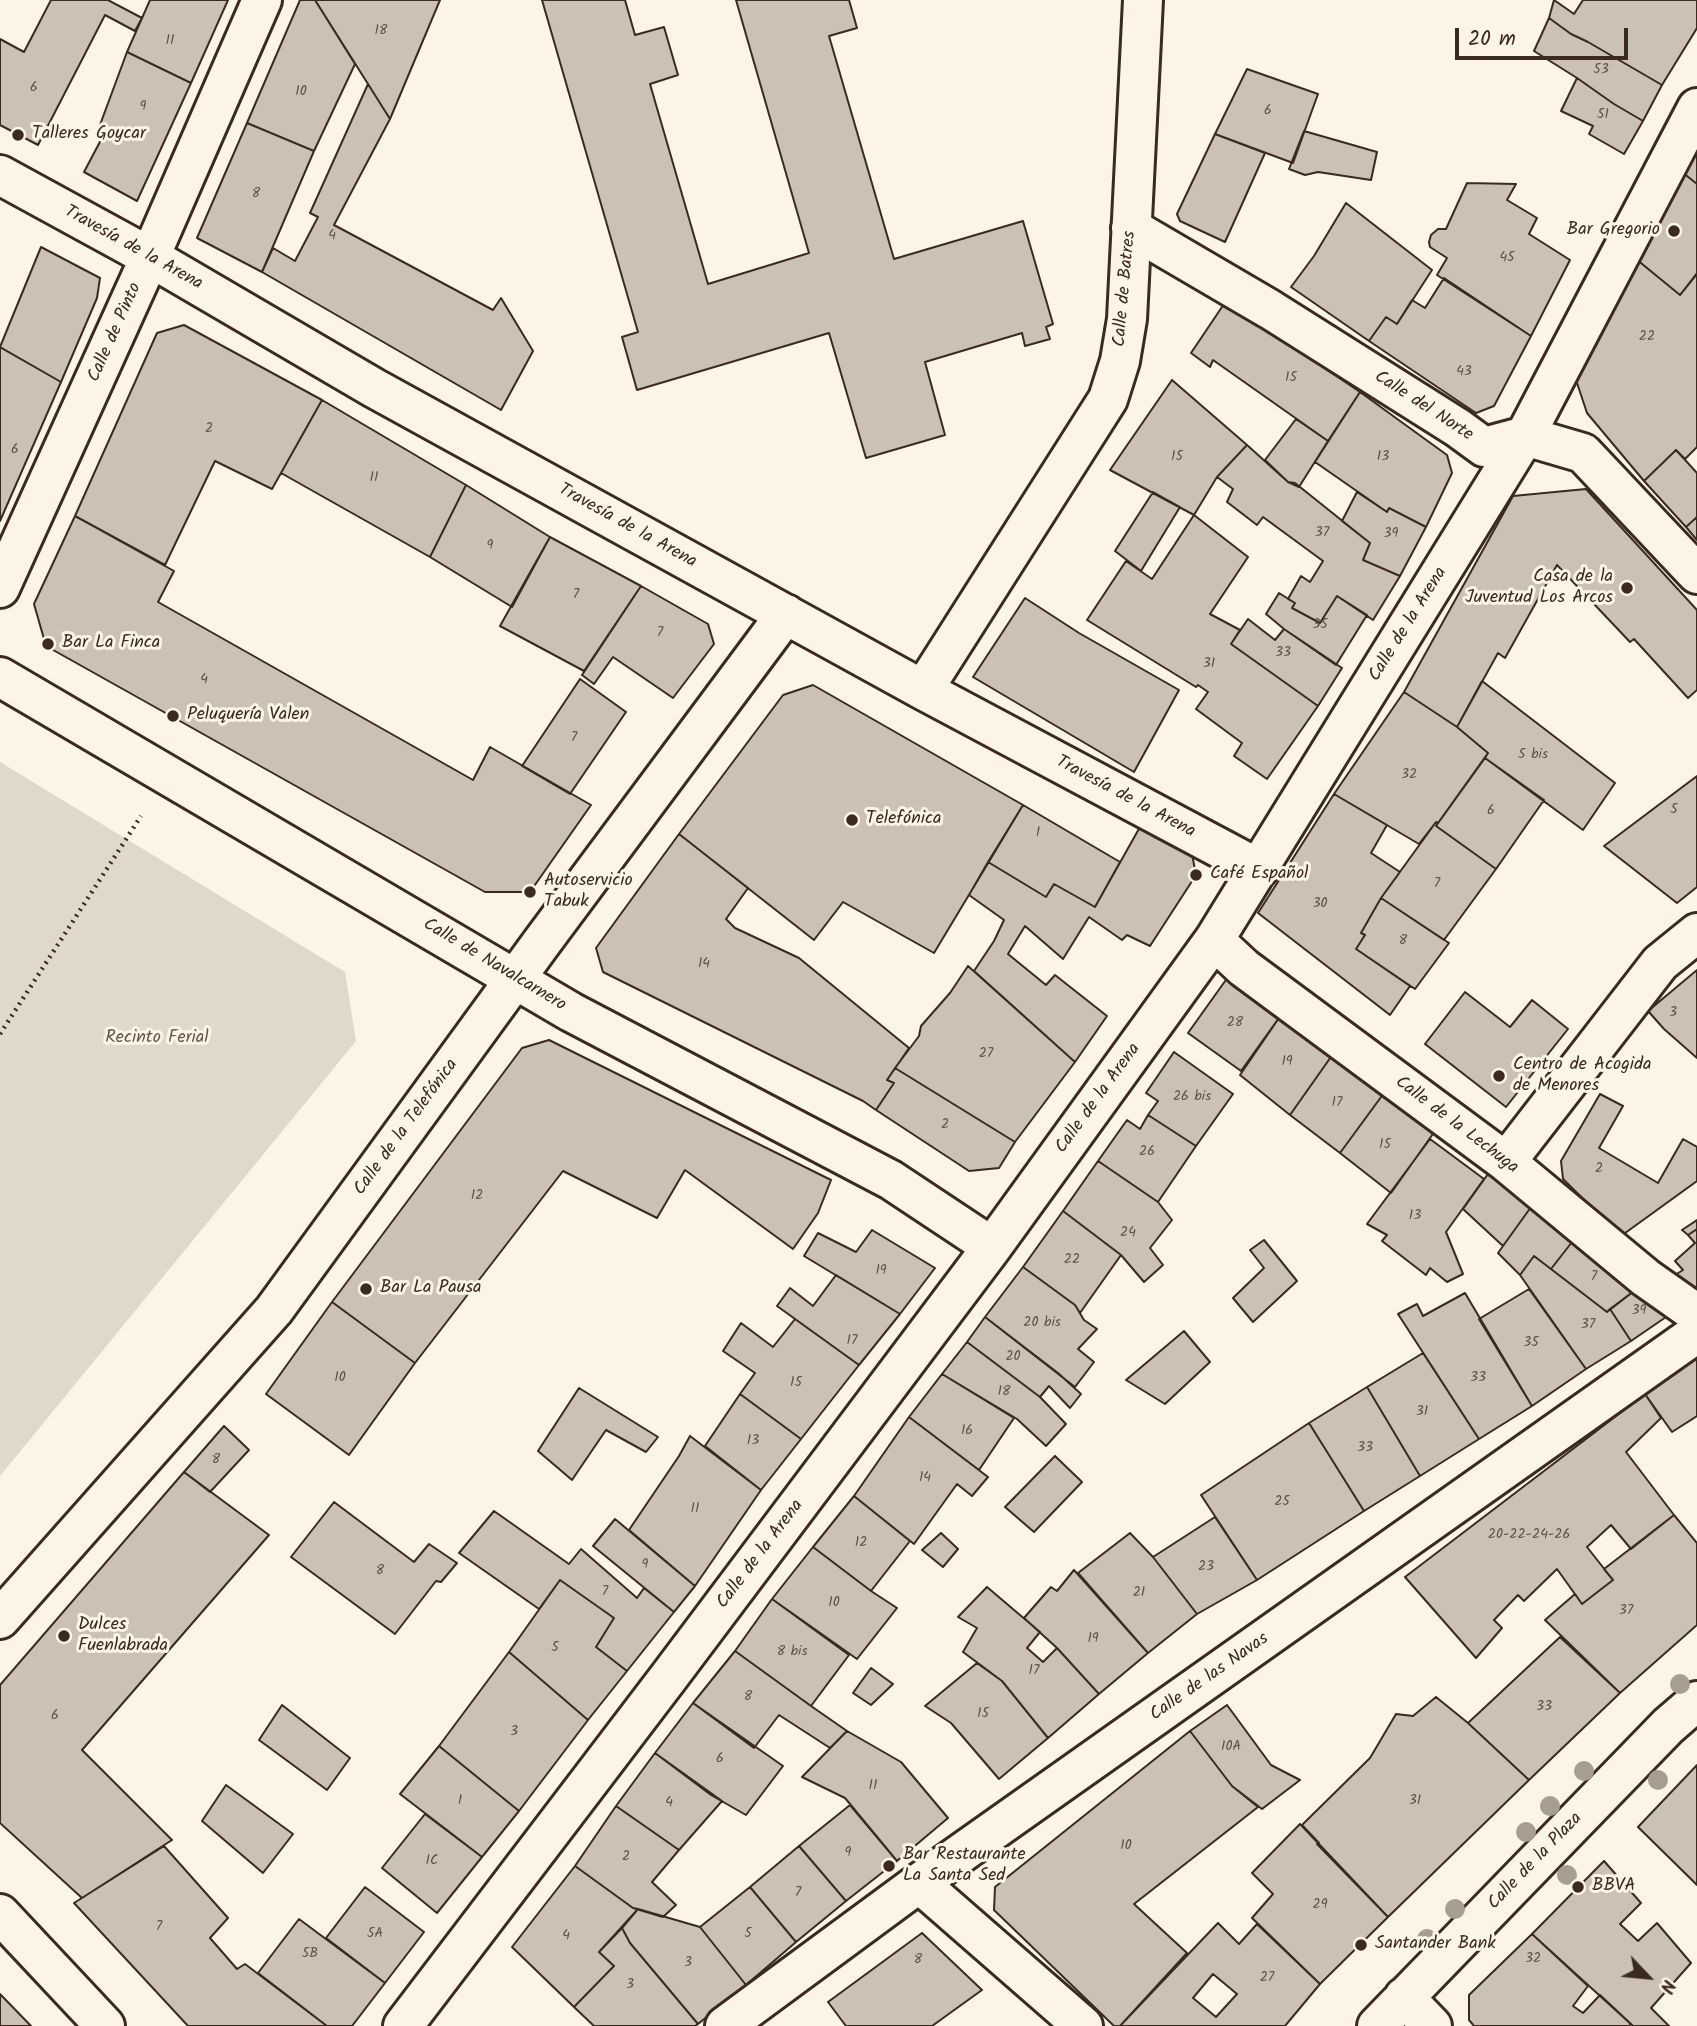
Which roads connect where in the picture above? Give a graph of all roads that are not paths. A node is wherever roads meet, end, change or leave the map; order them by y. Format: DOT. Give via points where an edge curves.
graph roads {
  1 [pos="261,0"];
  2 [pos="1143,0"];
  3 [pos="1697,108"];
  4 [pos="0,175"];
  5 [pos="1131,228"];
  6 [pos="150,257"];
  7 [pos="1525,436"];
  8 [pos="1697,574"];
  9 [pos="0,588"];
  10 [pos="786,614"];
  11 [pos="0,677"];
  12 [pos="923,690"];
  13 [pos="1259,869"];
  14 [pos="1697,933"];
  15 [pos="1214,940"];
  16 [pos="516,979"];
  17 [pos="1506,1162"];
  18 [pos="992,1247"];
  19 [pos="1697,1314"];
  20 [pos="1697,1333"];
  21 [pos="0,1619"];
  22 [pos="1697,1701"];
  23 [pos="919,1883"];
  24 [pos="0,1914"];
  25 [pos="1404,1997"];
  26 [pos="105,2026"];
  27 [pos="403,2026"];
  28 [pos="725,2026"];
  29 [pos="1083,2026"];
  30 [pos="1377,2026"];
  31 [pos="1432,2026"];
  1 -- 6 [label="street, Calle de Pinto"];
  2 -- 5 [label="street, Calle de Batres"];
  3 -- 7 [label="street, Calle de la Arena"];
  4 -- 6 [label="street, Travesía de la Arena"];
  5 -- 7 [label="street, Calle del Norte" via="1271,310 1484,447"];
  5 -- 12 [label="street, Calle de Batres" via="1127,319 1108,399"];
  6 -- 9 [label="street, Calle de Pinto"];
  6 -- 10 [label="street, Travesía de la Arena" via="374,388"];
  7 -- 8 [label="street" via="1583,453"];
  7 -- 13 [label="street, Calle de la Arena"];
  10 -- 12 [label="street, Travesía de la Arena"];
  10 -- 16 [label="street, Calle de la Telefónica"];
  11 -- 16 [label="street, Calle de Navalcarnero"];
  12 -- 13 [label="street, Travesía de la Arena"];
  13 -- 15 [label="street, Calle de la Arena"];
  14 -- 17 [label="street" via="1660,963"];
  15 -- 17 [label="street, Calle de la Lechuga" via="1244,968"];
  15 -- 18 [label="street, Calle de la Arena"];
  16 -- 18 [label="street, Calle de Navalcarnero" via="891,1180"];
  16 -- 21 [label="street, Calle de la Telefónica" via="274,1310"];
  17 -- 19 [label="street, Calle de la Lechuga" via="1646,1278"];
  18 -- 27 [label="street, Calle de la Arena"];
  20 -- 23 [label="street, Calle de las Navas"];
  22 -- 25 [label="street, Calle de la Plaza"];
  23 -- 28 [label="street, Calle de las Navas"];
  23 -- 29 [label="street"];
  24 -- 26 [label="street"];
  25 -- 30 [label="street, Calle de la Plaza"];
  25 -- 31 [label="street"];
}
